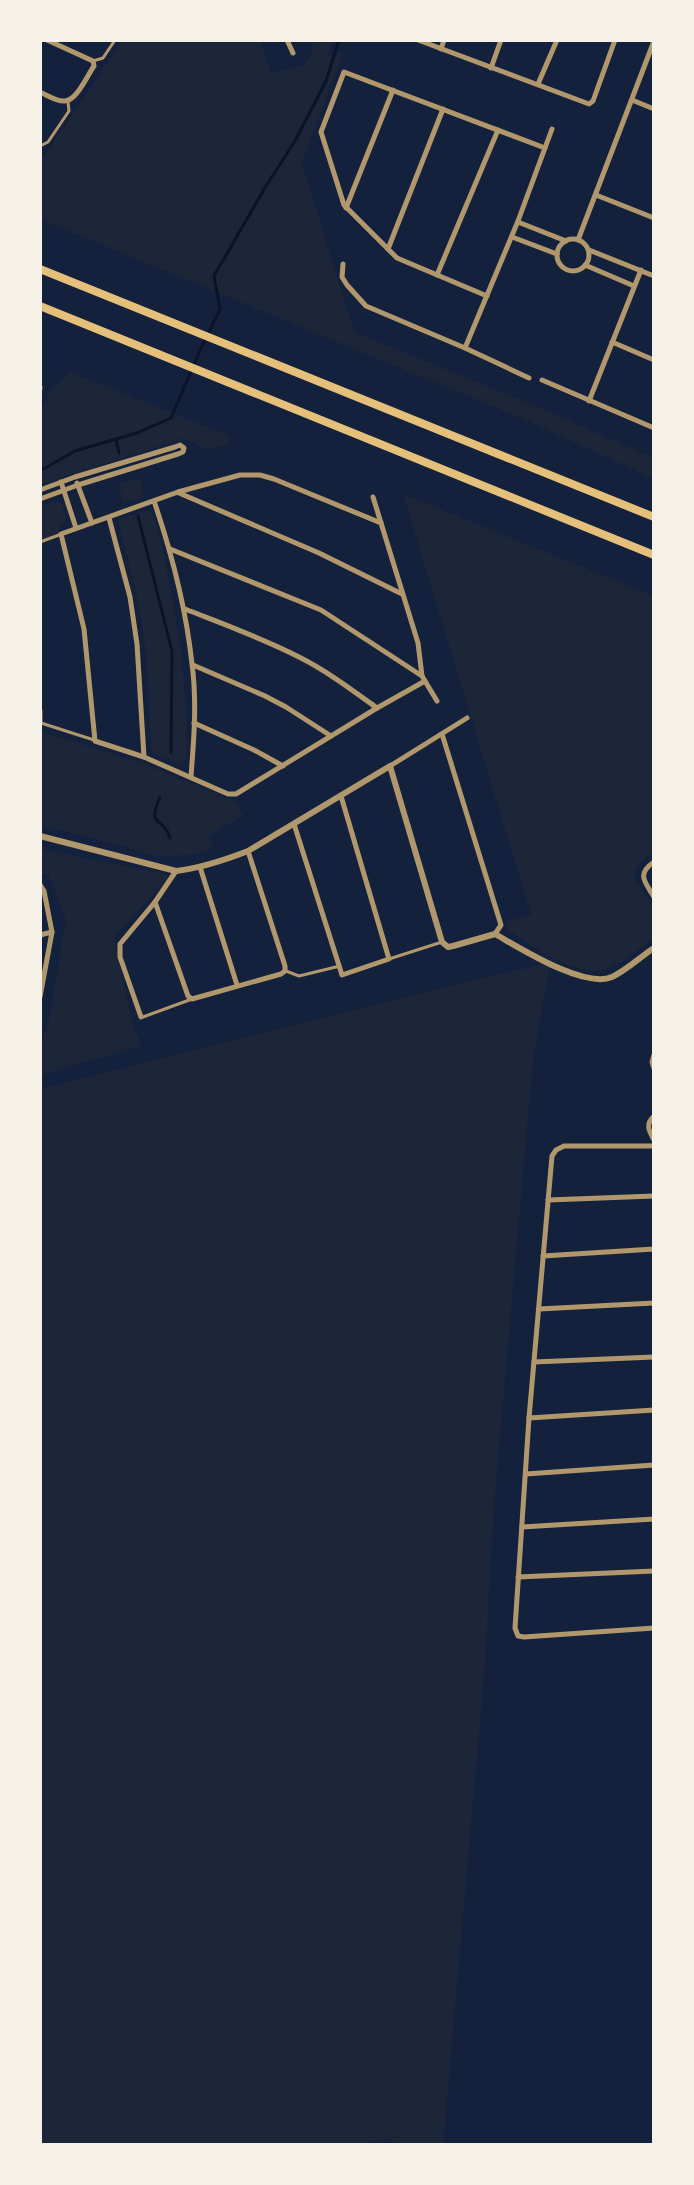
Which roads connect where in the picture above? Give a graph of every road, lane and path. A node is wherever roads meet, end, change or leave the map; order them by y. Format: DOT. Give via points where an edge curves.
graph roads {
  1 [pos="47,40"];
  2 [pos="115,40"];
  3 [pos="287,40"];
  4 [pos="418,40"];
  5 [pos="444,40"];
  6 [pos="501,40"];
  7 [pos="557,40"];
  8 [pos="615,40"];
  9 [pos="654,41"];
  10 [pos="441,49"];
  11 [pos="293,53"];
  12 [pos="93,61"];
  13 [pos="491,68"];
  14 [pos="538,84"];
  15 [pos="393,90"];
  16 [pos="40,92"];
  17 [pos="632,100"];
  18 [pos="68,101"];
  19 [pos="443,109"];
  20 [pos="654,109"];
  21 [pos="552,129"];
  22 [pos="498,130"];
  23 [pos="40,146"];
  24 [pos="545,148"];
  25 [pos="596,195"];
  26 [pos="346,208"];
  27 [pos="654,218"];
  28 [pos="518,221"];
  29 [pos="512,237"];
  30 [pos="578,240"];
  31 [pos="566,241"];
  32 [pos="388,249"];
  33 [pos="589,250"];
  34 [pos="557,254"];
  35 [pos="343,264"];
  36 [pos="585,265"];
  37 [pos="40,269"];
  38 [pos="641,270"];
  39 [pos="437,275"];
  40 [pos="654,276"];
  41 [pos="634,286"];
  42 [pos="487,296"];
  43 [pos="40,306"];
  44 [pos="612,342"];
  45 [pos="465,348"];
  46 [pos="654,360"];
  47 [pos="529,378"];
  48 [pos="542,380"];
  49 [pos="589,401"];
  50 [pos="654,428"];
  51 [pos="75,477"];
  52 [pos="61,482"];
  53 [pos="78,485"];
  54 [pos="64,489"];
  55 [pos="40,490"];
  56 [pos="178,492"];
  57 [pos="373,497"];
  58 [pos="40,499"];
  59 [pos="154,501"];
  60 [pos="654,517"];
  61 [pos="109,518"];
  62 [pos="92,523"];
  63 [pos="381,523"];
  64 [pos="76,528"];
  65 [pos="61,534"];
  66 [pos="40,542"];
  67 [pos="170,549"];
  68 [pos="654,555"];
  69 [pos="402,594"];
  70 [pos="184,608"];
  71 [pos="193,665"];
  72 [pos="424,678"];
  73 [pos="437,701"];
  74 [pos="377,708"];
  75 [pos="40,711"];
  76 [pos="467,718"];
  77 [pos="40,723"];
  78 [pos="194,723"];
  79 [pos="442,734"];
  80 [pos="331,736"];
  81 [pos="95,741"];
  82 [pos="144,757"];
  83 [pos="283,766"];
  84 [pos="390,766"];
  85 [pos="191,776"];
  86 [pos="341,796"];
  87 [pos="294,824"];
  88 [pos="40,836"];
  89 [pos="248,851"];
  90 [pos="654,862"];
  91 [pos="200,867"];
  92 [pos="176,871"];
  93 [pos="40,885"];
  94 [pos="654,897"];
  95 [pos="155,902"];
  96 [pos="52,932"];
  97 [pos="495,934"];
  98 [pos="40,935"];
  99 [pos="442,942"];
  100 [pos="654,948"];
  101 [pos="389,959"];
  102 [pos="340,966"];
  103 [pos="285,971"];
  104 [pos="237,985"];
  105 [pos="40,994"];
  106 [pos="192,999"];
  107 [pos="141,1017"];
  108 [pos="654,1055"];
  109 [pos="654,1068"];
  110 [pos="654,1116"];
  111 [pos="654,1143"];
  112 [pos="654,1196"];
  113 [pos="548,1200"];
  114 [pos="654,1249"];
  115 [pos="543,1256"];
  116 [pos="654,1303"];
  117 [pos="539,1309"];
  118 [pos="654,1357"];
  119 [pos="534,1362"];
  120 [pos="654,1410"];
  121 [pos="529,1418"];
  122 [pos="654,1465"];
  123 [pos="526,1474"];
  124 [pos="654,1519"];
  125 [pos="522,1527"];
  126 [pos="654,1571"];
  127 [pos="518,1577"];
  128 [pos="654,1628"];
  1 -- 12 [label="street"];
  2 -- 12 [label="street" via="103,58"];
  3 -- 11 [label="street"];
  4 -- 10 [label="street"];
  5 -- 10 [label="street"];
  6 -- 13 [label="street"];
  7 -- 14 [label="street"];
  8 -- 14 [label="street" via="589,104"];
  9 -- 17 [label="street"];
  10 -- 13 [label="street"];
  12 -- 18 [label="street"];
  13 -- 14 [label="street"];
  15 -- 19 [label="street"];
  15 -- 26 [label="street"];
  15 -- 26 [label="street" via="344,72 321,132"];
  16 -- 18 [label="street"];
  17 -- 20 [label="street"];
  17 -- 25 [label="street"];
  18 -- 23 [label="street" via="69,111"];
  19 -- 22 [label="street"];
  19 -- 32 [label="street"];
  21 -- 24 [label="street"];
  22 -- 24 [label="street"];
  22 -- 39 [label="street"];
  24 -- 28 [label="street"];
  25 -- 27 [label="street"];
  25 -- 30 [label="street"];
  26 -- 32 [label="street"];
  28 -- 29 [label="street"];
  28 -- 31 [label="street"];
  29 -- 34 [label="street"];
  29 -- 42 [label="street"];
  30 -- 31 [label="street"];
  30 -- 33 [label="street"];
  31 -- 34 [label="street"];
  32 -- 39 [label="street"];
  33 -- 36 [label="street"];
  33 -- 38 [label="street"];
  34 -- 36 [label="street" via="565,268"];
  35 -- 45 [label="street" via="342,277 366,306"];
  36 -- 41 [label="street"];
  37 -- 60 [label="highway"];
  38 -- 40 [label="street"];
  38 -- 41 [label="street"];
  39 -- 42 [label="street"];
  41 -- 44 [label="street"];
  42 -- 45 [label="street"];
  43 -- 68 [label="highway"];
  44 -- 46 [label="street"];
  44 -- 49 [label="street"];
  45 -- 47 [label="street"];
  48 -- 49 [label="street"];
  49 -- 50 [label="street"];
  51 -- 52 [label="street"];
  51 -- 53 [label="street"];
  51 -- 53 [label="street" via="184,448"];
  52 -- 54 [label="street"];
  52 -- 55 [label="street"];
  53 -- 54 [label="street"];
  53 -- 62 [label="street"];
  54 -- 58 [label="street"];
  54 -- 64 [label="street"];
  56 -- 59 [label="street"];
  56 -- 63 [label="street" via="240,475 260,475"];
  56 -- 69 [label="street"];
  57 -- 63 [label="street"];
  59 -- 61 [label="street"];
  59 -- 67 [label="street"];
  61 -- 62 [label="street"];
  61 -- 82 [label="street" via="137,644"];
  62 -- 64 [label="street"];
  63 -- 69 [label="street"];
  64 -- 65 [label="street"];
  65 -- 66 [label="street"];
  65 -- 81 [label="street" via="84,629"];
  67 -- 70 [label="street"];
  67 -- 72 [label="street" via="321,610"];
  69 -- 72 [label="street"];
  70 -- 71 [label="street"];
  70 -- 74 [label="street" via="301,658"];
  71 -- 78 [label="street"];
  71 -- 80 [label="street" via="276,701"];
  72 -- 73 [label="street"];
  72 -- 74 [label="street"];
  74 -- 80 [label="street"];
  75 -- 77 [label="street"];
  76 -- 79 [label="street"];
  77 -- 81 [label="street"];
  78 -- 83 [label="street"];
  78 -- 85 [label="street"];
  79 -- 84 [label="street"];
  79 -- 97 [label="street" via="501,925"];
  80 -- 83 [label="street"];
  81 -- 82 [label="street"];
  82 -- 85 [label="street"];
  83 -- 85 [label="street" via="236,794"];
  84 -- 86 [label="street"];
  84 -- 99 [label="street"];
  86 -- 87 [label="street"];
  86 -- 101 [label="street"];
  87 -- 89 [label="street"];
  87 -- 102 [label="street"];
  88 -- 92 [label="street"];
  89 -- 91 [label="street"];
  89 -- 103 [label="street"];
  90 -- 94 [label="street" via="643,876"];
  91 -- 92 [label="street"];
  91 -- 104 [label="street"];
  92 -- 95 [label="street"];
  93 -- 96 [label="street"];
  95 -- 106 [label="street"];
  95 -- 107 [label="street" via="119,950"];
  96 -- 98 [label="street"];
  96 -- 105 [label="street"];
  97 -- 99 [label="street" via="448,947"];
  97 -- 100 [label="street" via="593,980 610,978"];
  99 -- 101 [label="street"];
  101 -- 102 [label="street" via="342,975"];
  102 -- 103 [label="street" via="299,976"];
  103 -- 104 [label="street"];
  104 -- 106 [label="street"];
  106 -- 107 [label="street"];
  108 -- 109 [label="street"];
  110 -- 111 [label="street" via="648,1126"];
  111 -- 113 [label="street" via="564,1146 553,1152"];
  112 -- 113 [label="street"];
  113 -- 115 [label="street"];
  114 -- 115 [label="street"];
  115 -- 117 [label="street"];
  116 -- 117 [label="street"];
  117 -- 119 [label="street"];
  118 -- 119 [label="street"];
  119 -- 121 [label="street"];
  120 -- 121 [label="street"];
  121 -- 123 [label="street"];
  122 -- 123 [label="street"];
  123 -- 125 [label="street"];
  124 -- 125 [label="street"];
  125 -- 127 [label="street"];
  126 -- 127 [label="street"];
  127 -- 128 [label="street" via="518,1636"];
}
